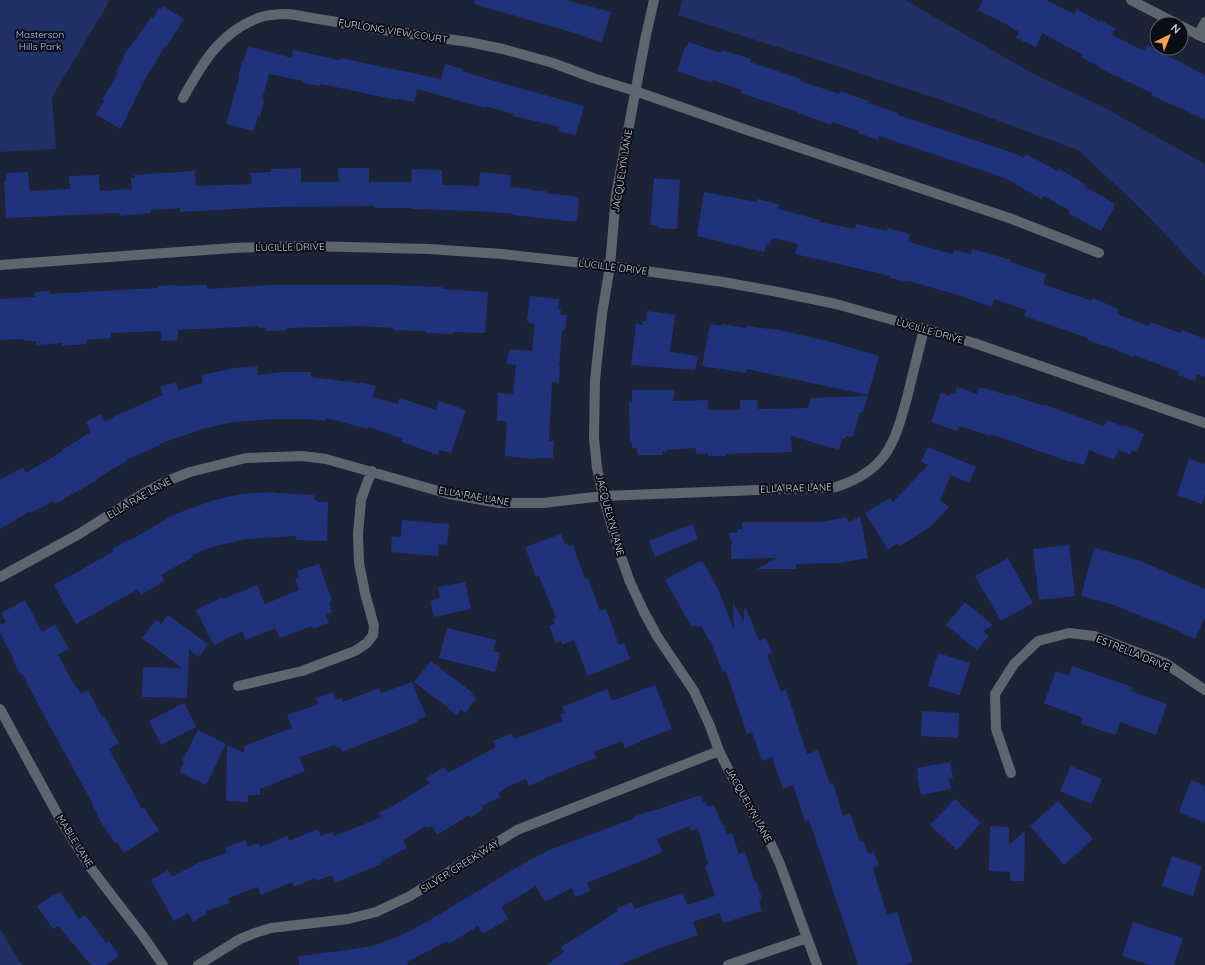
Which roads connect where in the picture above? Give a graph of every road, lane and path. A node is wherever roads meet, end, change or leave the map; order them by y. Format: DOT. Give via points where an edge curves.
graph roads {
  1 [pos="654,0"];
  2 [pos="1131,0"];
  3 [pos="1162,16"];
  4 [pos="1205,22"];
  5 [pos="1189,30"];
  6 [pos="1201,37"];
  7 [pos="635,91"];
  8 [pos="183,98"];
  9 [pos="1099,253"];
  10 [pos="0,265"];
  11 [pos="610,266"];
  12 [pos="924,329"];
  13 [pos="1205,423"];
  14 [pos="372,471"];
  15 [pos="603,496"];
  16 [pos="0,577"];
  17 [pos="238,686"];
  18 [pos="1205,690"];
  19 [pos="0,709"];
  20 [pos="719,750"];
  21 [pos="1012,773"];
  22 [pos="807,938"];
  23 [pos="163,965"];
  24 [pos="198,965"];
  25 [pos="728,965"];
  26 [pos="817,965"];
  1 -- 7 [label="street, JACQUELYN LANE"];
  2 -- 3 [label="street"];
  4 -- 6 [label="street"];
  5 -- 6 [label="street"];
  7 -- 8 [label="street, FURLONG VIEW COURT" via="503,49 289,14 274,14 259,17 233,31 221,41 199,70"];
  7 -- 9 [label="street, FURLONG VIEW COURT" via="1012,218"];
  7 -- 11 [label="street, JACQUELYN LANE" via="616,195"];
  10 -- 11 [label="street, LUCILLE DRIVE" via="233,248 306,246 429,249"];
  11 -- 12 [label="street, LUCILLE DRIVE" via="778,292 836,304"];
  11 -- 15 [label="street, JACQUELYN LANE" via="598,345 594,410 597,468"];
  12 -- 13 [label="street, LUCILLE DRIVE" via="974,343"];
  12 -- 15 [label="street, ELLA RAE LANE" via="899,428 882,458 861,477 836,487"];
  14 -- 15 [label="street, ELLA RAE LANE" via="449,494 499,503 543,503"];
  14 -- 16 [label="street, ELLA RAE LANE" via="326,459 302,456 246,458 204,468 167,481 144,493 79,534"];
  14 -- 17 [label="street" via="362,500 358,534 359,563 374,626 373,635 368,643 355,651 302,672"];
  15 -- 20 [label="street, JACQUELYN LANE" via="630,582 657,636 694,692"];
  18 -- 21 [label="street, ESTRELLA DRIVE" via="1165,663 1094,636 1069,633 1038,641 1014,664 995,694 996,729"];
  19 -- 23 [label="street, MABLE LANE" via="74,842"];
  20 -- 22 [label="street, JACQUELYN LANE" via="771,844"];
  20 -- 24 [label="street, SILVER CREEK WAY" via="517,830 410,896 376,912 348,919 271,928 240,939"];
  22 -- 25 [label="street"];
  22 -- 26 [label="street, JACQUELYN LANE"];
}
